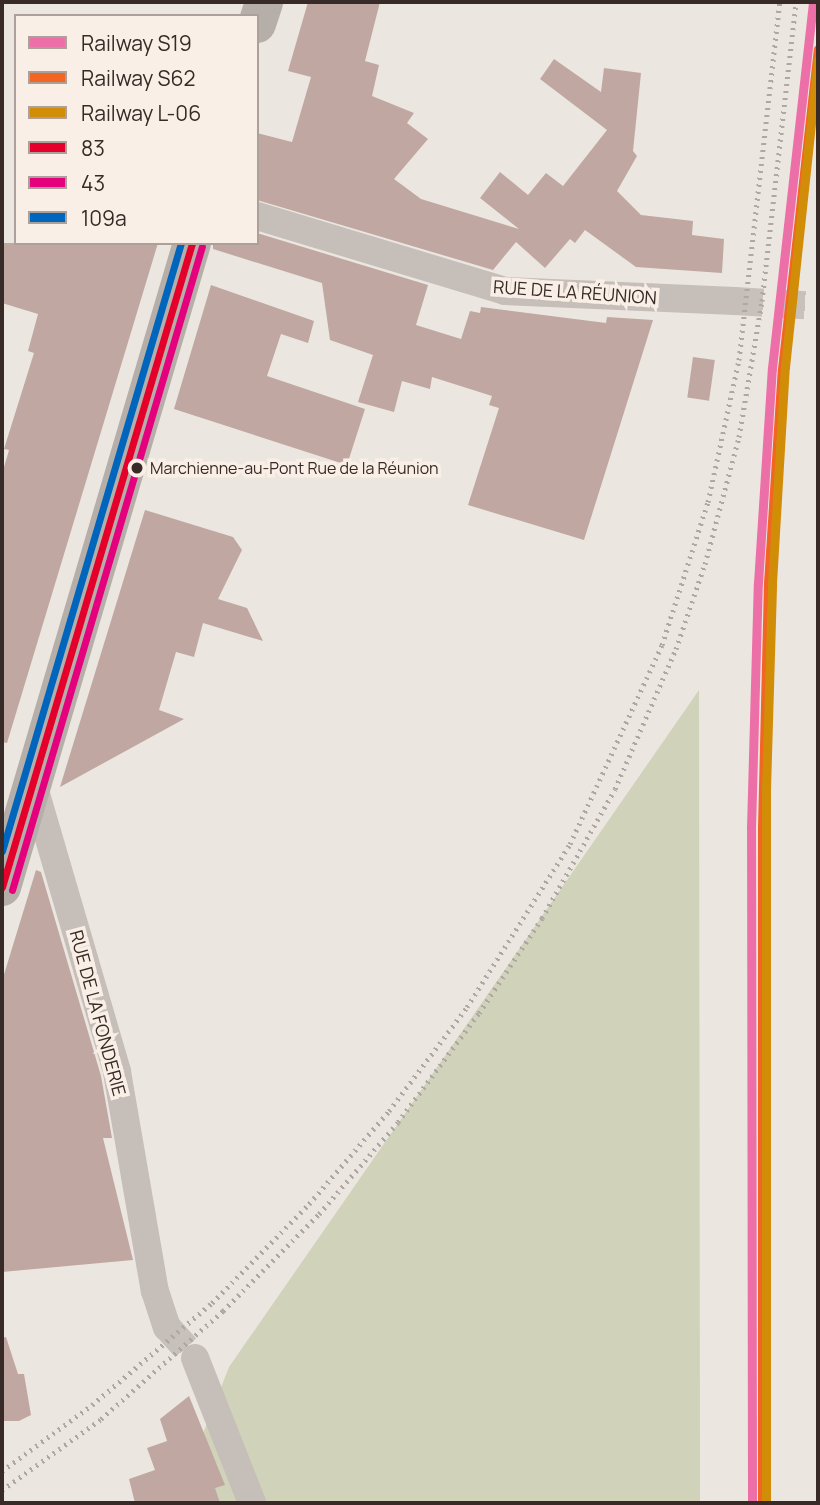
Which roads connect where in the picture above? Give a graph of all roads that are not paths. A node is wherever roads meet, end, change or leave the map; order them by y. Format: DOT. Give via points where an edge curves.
graph roads {
  1 [pos="259,217"];
  2 [pos="191,245"];
  3 [pos="735,301"];
  4 [pos="32,783"];
  5 [pos="4,872"];
  6 [pos="167,1327"];
  7 [pos="195,1357"];
  8 [pos="252,1503"];
  1 -- 3 [label="street, RUE DE LA RÉUNION" via="505,291"];
  2 -- 4 [label="main road"];
  4 -- 5 [label="main road"];
  4 -- 6 [label="street, RUE DE LA FONDERIE" via="117,1072 155,1291"];
  7 -- 8 [label="street"];
}
